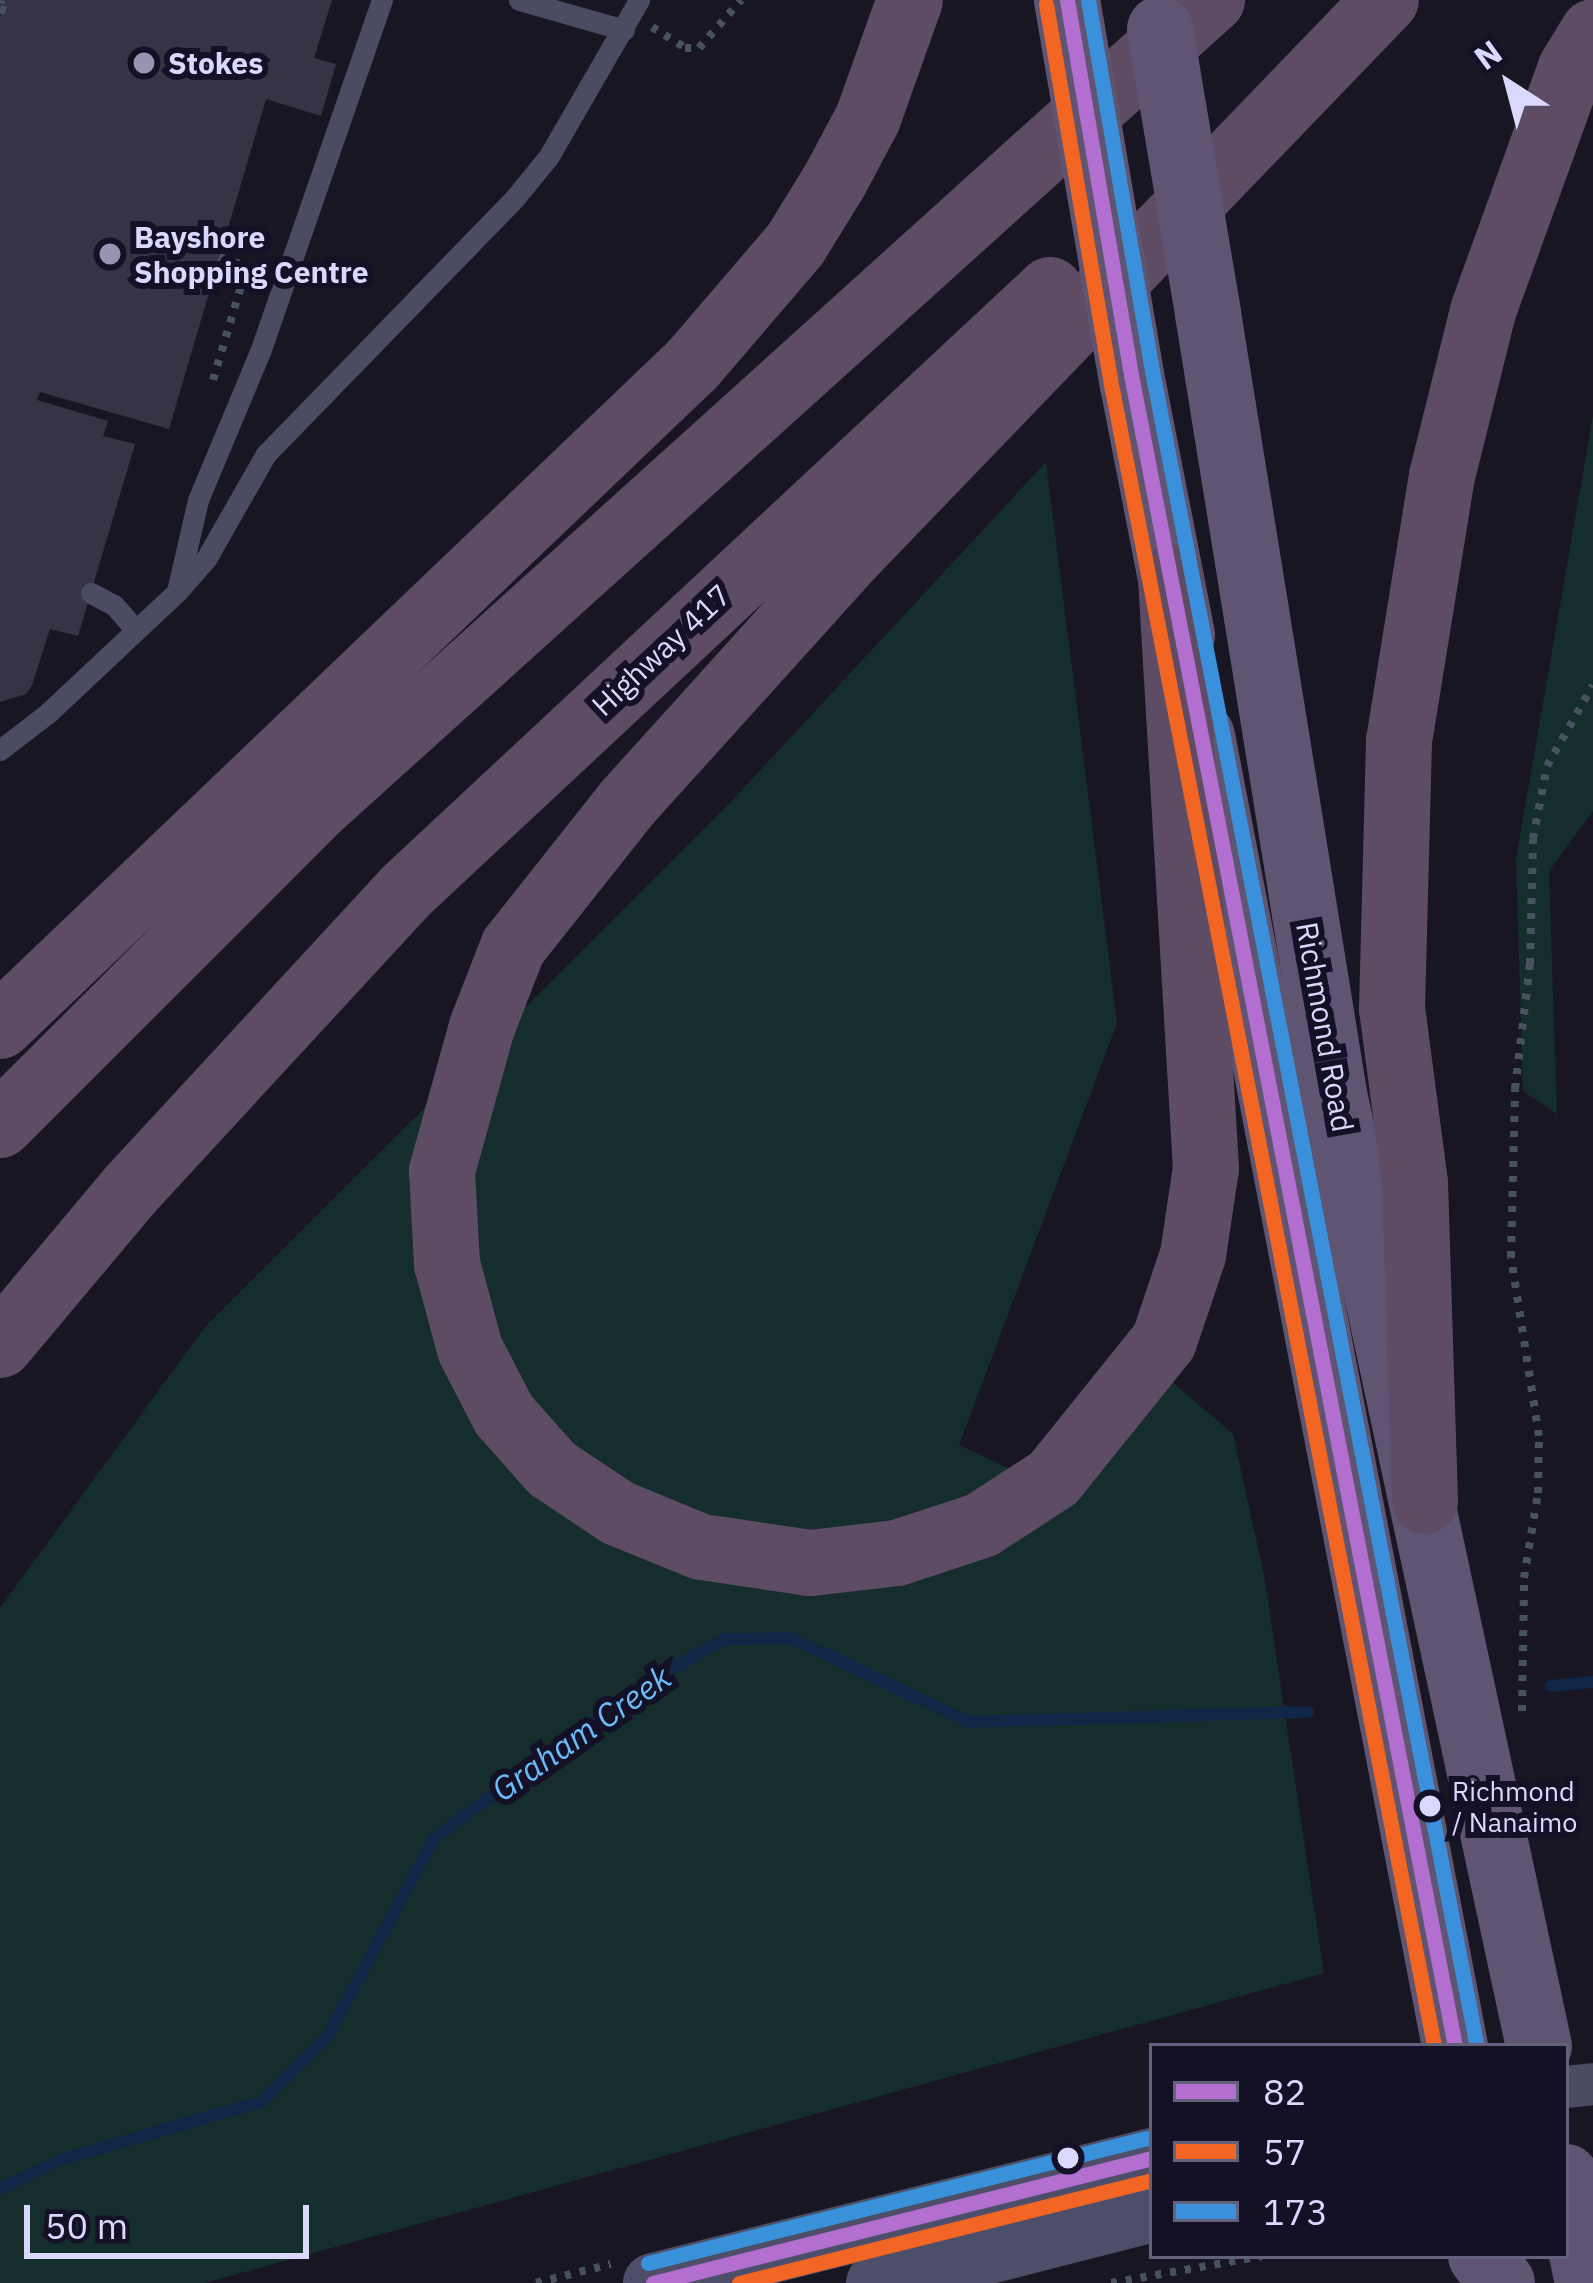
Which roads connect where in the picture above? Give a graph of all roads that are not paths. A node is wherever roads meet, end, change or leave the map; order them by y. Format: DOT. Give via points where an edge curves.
graph roads {
  1 [pos="382,0"];
  2 [pos="519,0"];
  3 [pos="910,0"];
  4 [pos="1066,0"];
  5 [pos="1155,0"];
  6 [pos="1212,0"];
  7 [pos="1367,0"];
  8 [pos="1386,0"];
  9 [pos="632,14"];
  10 [pos="1593,32"];
  11 [pos="1171,578"];
  12 [pos="177,592"];
  13 [pos="91,593"];
  14 [pos="136,630"];
  15 [pos="0,750"];
  16 [pos="0,1026"];
  17 [pos="0,1125"];
  18 [pos="0,1345"];
  19 [pos="1425,1501"];
  20 [pos="1454,2043"];
  21 [pos="1538,2043"];
  22 [pos="1149,2159"];
  23 [pos="1569,2191"];
  24 [pos="1149,2213"];
  25 [pos="1484,2259"];
  26 [pos="653,2283"];
  27 [pos="876,2283"];
  28 [pos="1504,2283"];
  29 [pos="1588,2283"];
  1 -- 12 [label="lane" via="260,352 210,465"];
  2 -- 9 [label="lane"];
  3 -- 16 [label="highway" via="868,118 795,245 692,365"];
  4 -- 11 [label="main road, bridge"];
  5 -- 19 [label="main road, Richmond Road, bridge" via="1334,1094"];
  6 -- 17 [label="highway" via="316,808"];
  7 -- 18 [label="highway, Highway 417" via="406,891 131,1189"];
  8 -- 11 [label="highway" via="840,568 628,802 513,947 442,1171 447,1264 470,1349 504,1414 552,1469 618,1513 701,1547 811,1563 897,1553 982,1525 1054,1478 1164,1341 1192,1255 1206,1168"];
  9 -- 12 [label="lane" via="549,156 266,454 206,559"];
  10 -- 19 [label="highway" via="1571,68 1483,311 1442,476 1399,742 1392,1009 1415,1183"];
  11 -- 20 [label="main road"];
  12 -- 14 [label="lane"];
  13 -- 14 [label="lane"];
  14 -- 15 [label="lane"];
  19 -- 21 [label="main road, Richmond Road"];
  22 -- 26 [label="main road"];
  23 -- 29 [label="main road"];
  24 -- 27 [label="main road"];
  25 -- 28 [label="main road"];
}
